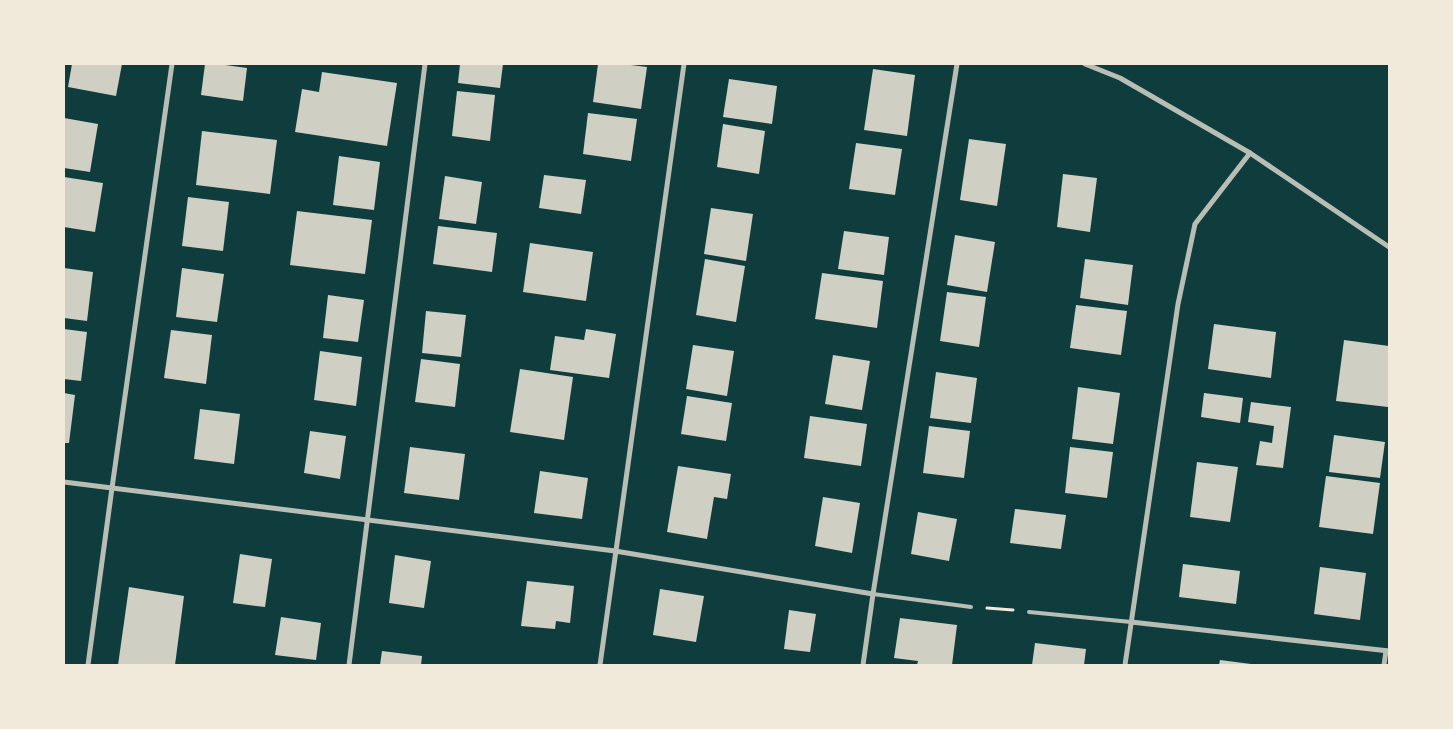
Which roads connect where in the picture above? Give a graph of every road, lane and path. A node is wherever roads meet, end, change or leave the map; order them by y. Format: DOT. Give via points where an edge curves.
graph roads {
  1 [pos="172,64"];
  2 [pos="425,64"];
  3 [pos="684,64"];
  4 [pos="957,64"];
  5 [pos="1086,64"];
  6 [pos="1250,153"];
  7 [pos="1389,247"];
  8 [pos="64,482"];
  9 [pos="112,488"];
  10 [pos="368,521"];
  11 [pos="615,551"];
  12 [pos="872,594"];
  13 [pos="971,607"];
  14 [pos="1029,612"];
  15 [pos="1131,622"];
  16 [pos="1387,651"];
  17 [pos="88,665"];
  18 [pos="349,665"];
  19 [pos="600,665"];
  20 [pos="863,665"];
  21 [pos="1125,665"];
  22 [pos="1384,665"];
  1 -- 9 [label="street"];
  2 -- 10 [label="street"];
  3 -- 11 [label="street"];
  4 -- 12 [label="street"];
  5 -- 6 [label="street" via="1120,78"];
  6 -- 7 [label="street"];
  6 -- 15 [label="street" via="1196,224 1178,304"];
  8 -- 9 [label="street"];
  9 -- 10 [label="street"];
  9 -- 17 [label="street"];
  10 -- 11 [label="street"];
  10 -- 18 [label="street"];
  11 -- 12 [label="street"];
  11 -- 19 [label="street"];
  12 -- 13 [label="lane"];
  12 -- 20 [label="street"];
  13 -- 14 [label="path"];
  14 -- 15 [label="lane"];
  15 -- 16 [label="street"];
  15 -- 21 [label="street"];
  16 -- 22 [label="street"];
}
